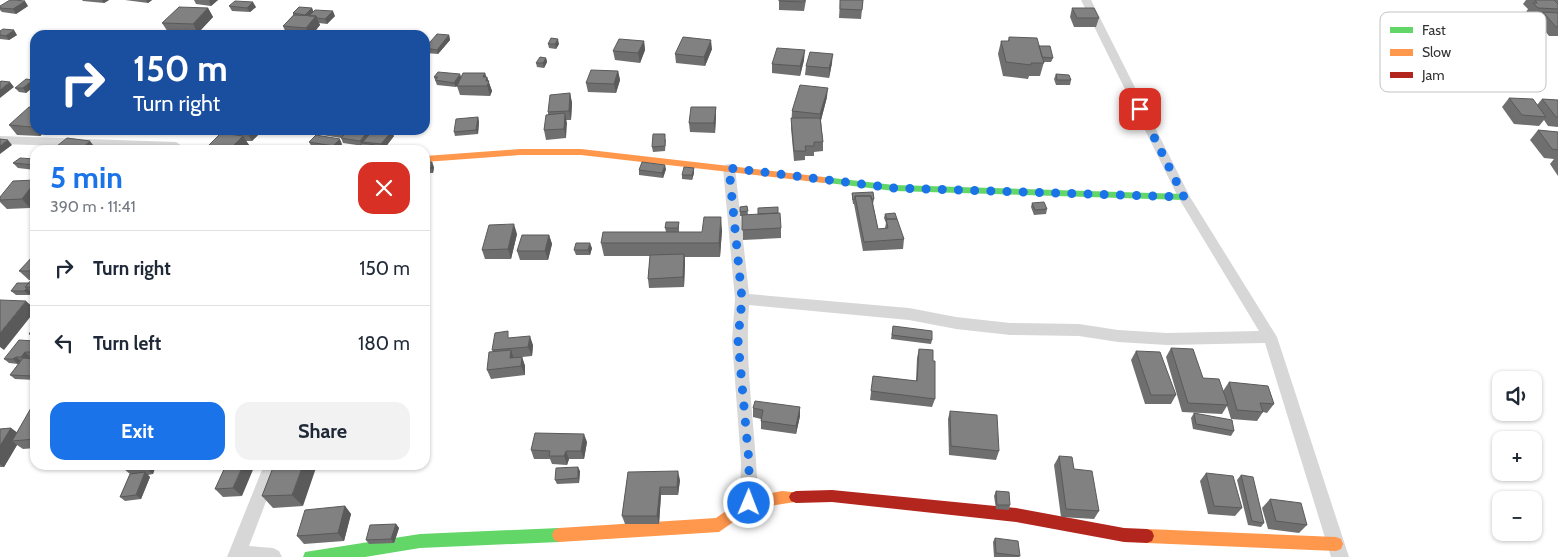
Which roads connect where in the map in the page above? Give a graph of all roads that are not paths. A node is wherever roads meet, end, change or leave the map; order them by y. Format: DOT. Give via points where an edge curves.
graph roads {
  1 [pos="1086,0"];
  2 [pos="0,140"];
  3 [pos="147,145"];
  4 [pos="430,159"];
  5 [pos="729,168"];
  6 [pos="1184,197"];
  7 [pos="742,299"];
  8 [pos="1270,337"];
  9 [pos="270,470"];
  10 [pos="749,503"];
  11 [pos="1338,551"];
  12 [pos="237,556"];
  13 [pos="273,557"];
  14 [pos="310,557"];
  1 -- 6 [label="street"];
  2 -- 3 [label="street"];
  4 -- 5 [label="street" via="520,152 580,152"];
  5 -- 6 [label="street" via="894,188"];
  5 -- 7 [label="street"];
  6 -- 8 [label="street"];
  7 -- 8 [label="street" via="910,314 1010,329 1078,330 1167,339"];
  7 -- 10 [label="street" via="738,340 749,462"];
  8 -- 11 [label="street"];
  9 -- 12 [label="street"];
  10 -- 11 [label="street" via="782,497 832,496 1016,515 1124,535"];
  10 -- 14 [label="street" via="719,525 420,541"];
  12 -- 13 [label="street"];
}
